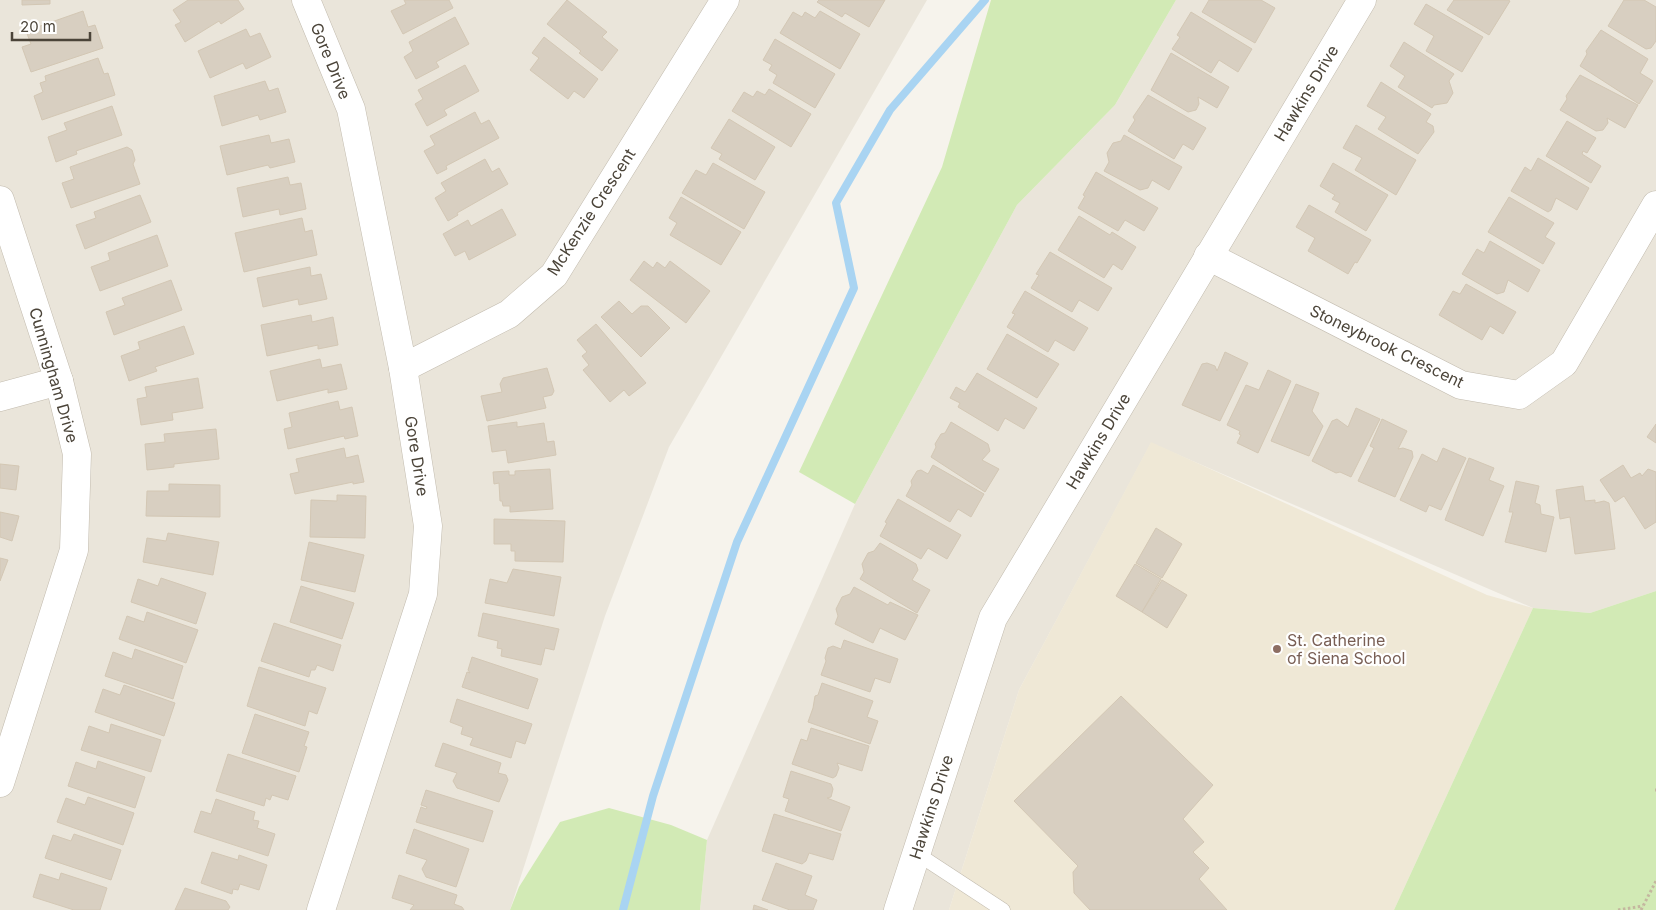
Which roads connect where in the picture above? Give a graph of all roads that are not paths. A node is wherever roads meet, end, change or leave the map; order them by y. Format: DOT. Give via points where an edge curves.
graph roads {
  1 [pos="306,0"];
  2 [pos="725,0"];
  3 [pos="1362,0"];
  4 [pos="0,200"];
  5 [pos="1656,205"];
  6 [pos="1208,256"];
  7 [pos="403,368"];
  8 [pos="60,381"];
  9 [pos="0,397"];
  10 [pos="0,783"];
  11 [pos="916,853"];
  12 [pos="988,905"];
  13 [pos="321,910"];
  14 [pos="898,910"];
  15 [pos="1003,910"];
  1 -- 7 [label="street, Gore Drive" via="351,109"];
  2 -- 7 [label="street, McKenzie Crescent" via="554,276 509,314"];
  3 -- 6 [label="street, Hawkins Drive"];
  4 -- 8 [label="street, Cunningham Drive"];
  5 -- 6 [label="street, Stoneybrook Crescent" via="1564,362 1519,395 1461,385"];
  6 -- 11 [label="street, Hawkins Drive" via="993,618"];
  7 -- 13 [label="street, Gore Drive" via="428,526 424,594"];
  8 -- 9 [label="street"];
  8 -- 10 [label="street, Cunningham Drive" via="77,454 74,550"];
  11 -- 12 [label="lane"];
  11 -- 14 [label="street, Hawkins Drive"];
  12 -- 15 [label="lane"];
}
